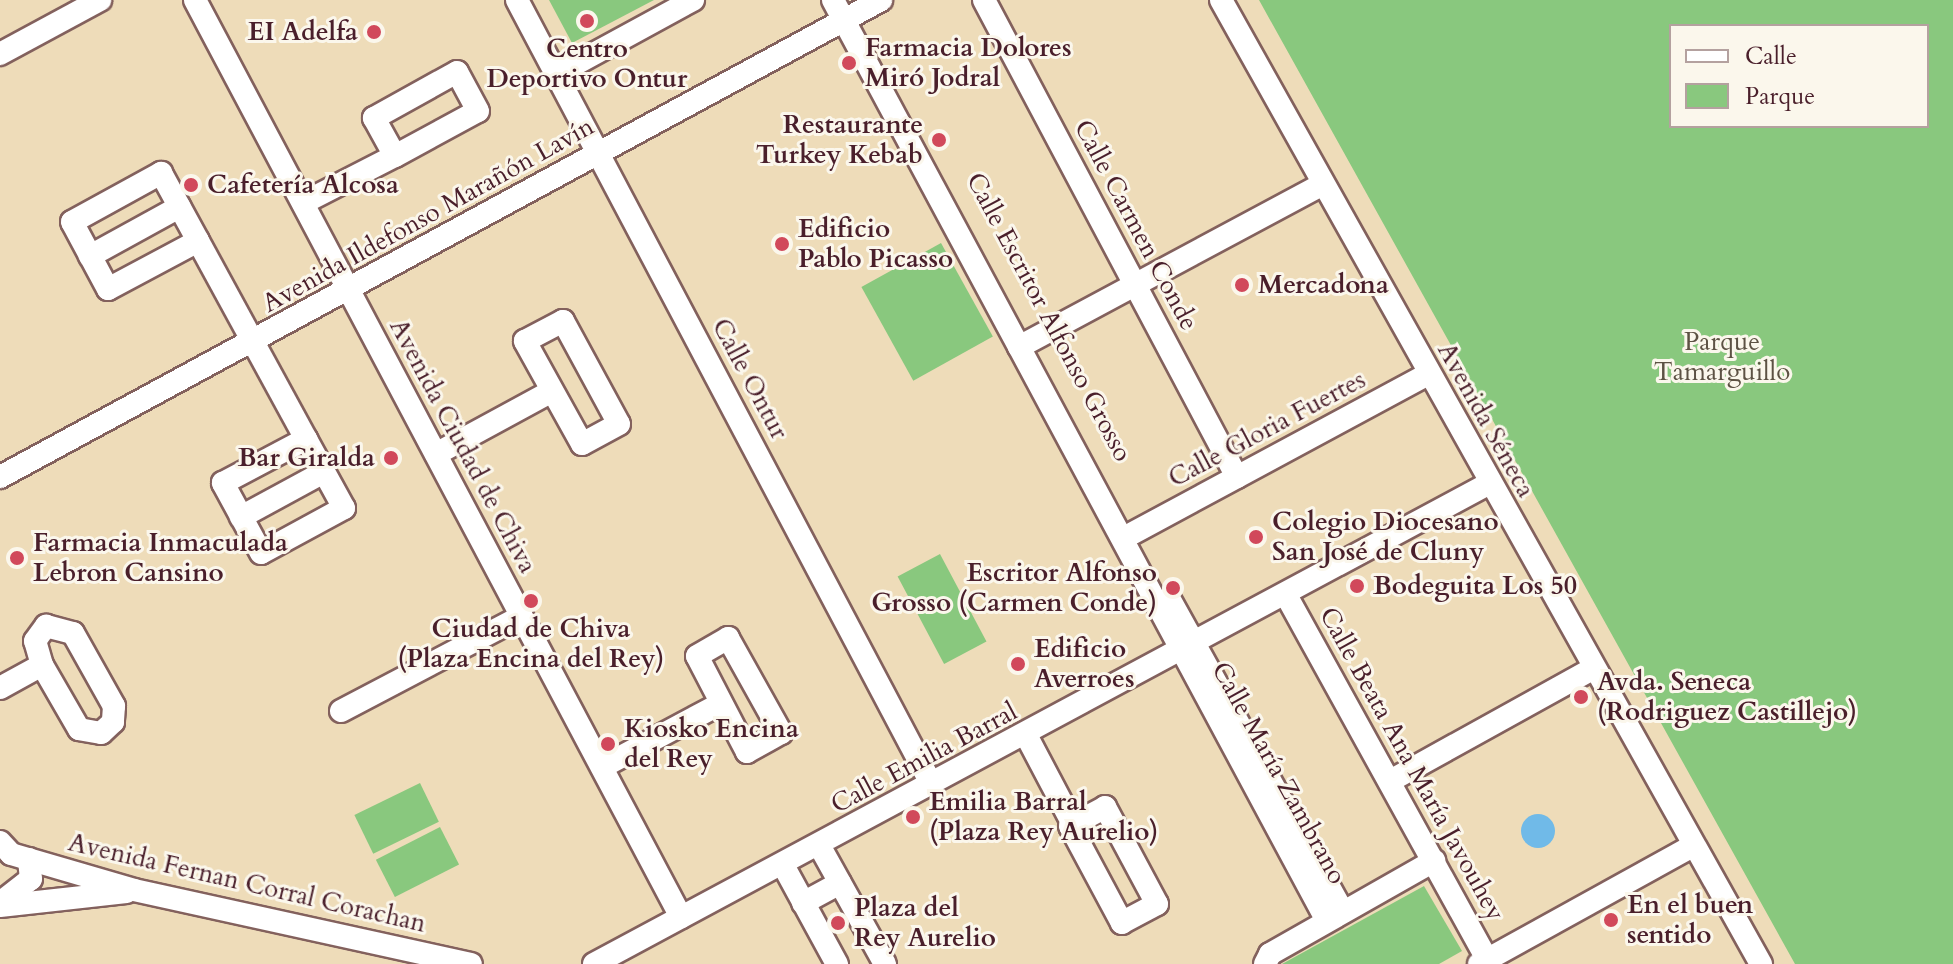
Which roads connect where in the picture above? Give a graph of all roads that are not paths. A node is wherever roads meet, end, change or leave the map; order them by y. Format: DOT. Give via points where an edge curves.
graph roads {
  1 [pos="100,0"];
  2 [pos="195,0"];
  3 [pos="517,0"];
  4 [pos="693,0"];
  5 [pos="833,0"];
  6 [pos="881,0"];
  7 [pos="984,0"];
  8 [pos="1221,0"];
  9 [pos="848,12"];
  10 [pos="0,54"];
  11 [pos="557,74"];
  12 [pos="599,154"];
  13 [pos="395,156"];
  14 [pos="1323,184"];
  15 [pos="303,203"];
  16 [pos="179,207"];
  17 [pos="198,241"];
  18 [pos="90,256"];
  19 [pos="1138,283"];
  20 [pos="348,290"];
  21 [pos="253,343"];
  22 [pos="1025,344"];
  23 [pos="1428,374"];
  24 [pos="552,391"];
  25 [pos="306,439"];
  26 [pos="436,454"];
  27 [pos="324,472"];
  28 [pos="0,477"];
  29 [pos="1237,477"];
  30 [pos="1488,484"];
  31 [pos="241,517"];
  32 [pos="1133,533"];
  33 [pos="1286,595"];
  34 [pos="522,616"];
  35 [pos="1188,649"];
  36 [pos="42,665"];
  37 [pos="1592,669"];
  38 [pos="0,688"];
  39 [pos="720,704"];
  40 [pos="341,711"];
  41 [pos="1026,735"];
  42 [pos="602,767"];
  43 [pos="1390,781"];
  44 [pos="932,785"];
  45 [pos="1073,824"];
  46 [pos="819,845"];
  47 [pos="1691,847"];
  48 [pos="13,852"];
  49 [pos="1434,861"];
  50 [pos="783,865"];
  51 [pos="1703,867"];
  52 [pos="840,883"];
  53 [pos="134,890"];
  54 [pos="803,903"];
  55 [pos="0,904"];
  56 [pos="681,917"];
  57 [pos="1335,917"];
  58 [pos="1486,962"];
  59 [pos="471,964"];
  60 [pos="594,964"];
  61 [pos="837,964"];
  62 [pos="885,964"];
  63 [pos="1265,964"];
  64 [pos="1744,964"];
  65 [pos="1761,964"];
  1 -- 10 [label="street"];
  2 -- 15 [label="street, Avenida Ciudad de Chiva"];
  3 -- 11 [label="street, Calle Ontur"];
  4 -- 11 [label="street"];
  5 -- 9 [label="street, Calle Escritor Alfonso Grosso"];
  6 -- 9 [label="street, Avenida Ildefonso Marañón Lavín"];
  7 -- 19 [label="street, Calle Carmen Conde"];
  8 -- 14 [label="street, Avenida Séneca"];
  9 -- 12 [label="street, Avenida Ildefonso Marañón Lavín"];
  9 -- 22 [label="street, Calle Escritor Alfonso Grosso"];
  11 -- 12 [label="street, Calle Ontur"];
  12 -- 20 [label="street, Avenida Ildefonso Marañón Lavín"];
  12 -- 44 [label="street, Calle Ontur"];
  13 -- 13 [label="street" via="478,111 457,72 374,118"];
  13 -- 15 [label="street"];
  14 -- 19 [label="street"];
  14 -- 23 [label="street, Avenida Séneca"];
  15 -- 20 [label="street, Avenida Ciudad de Chiva"];
  16 -- 17 [label="street"];
  16 -- 18 [label="street"];
  16 -- 18 [label="street" via="161,173 72,222"];
  17 -- 18 [label="street" via="108,289"];
  17 -- 21 [label="street"];
  19 -- 22 [label="street"];
  19 -- 29 [label="street, Calle Carmen Conde"];
  20 -- 21 [label="street, Avenida Ildefonso Marañón Lavín"];
  20 -- 26 [label="street, Avenida Ciudad de Chiva"];
  21 -- 25 [label="street"];
  21 -- 28 [label="street, Avenida Ildefonso Marañón Lavín"];
  22 -- 32 [label="street, Calle Escritor Alfonso Grosso"];
  22 -- 35 [label="street, Calle Escritor Alfonso Grosso"];
  23 -- 29 [label="street, Calle Gloria Fuertes"];
  23 -- 30 [label="street, Avenida Séneca"];
  24 -- 24 [label="street" via="582,444 619,424 563,321 525,341"];
  24 -- 26 [label="street"];
  25 -- 27 [label="street"];
  25 -- 31 [label="street" via="223,483"];
  26 -- 34 [label="street, Avenida Ciudad de Chiva"];
  27 -- 31 [label="street"];
  27 -- 31 [label="street" via="344,508 330,516 261,553"];
  29 -- 32 [label="street, Calle Gloria Fuertes"];
  30 -- 33 [label="street, Calle Emilia Barral"];
  30 -- 37 [label="street, Avenida Séneca"];
  32 -- 35 [label="street, Calle Escritor Alfonso Grosso"];
  33 -- 35 [label="street, Calle Emilia Barral"];
  33 -- 43 [label="street, Calle Beata Ana María Javouhey"];
  34 -- 40 [label="street"];
  34 -- 42 [label="street, Avenida Ciudad de Chiva"];
  35 -- 41 [label="street, Calle Emilia Barral"];
  35 -- 57 [label="street, Calle María Zambrano"];
  36 -- 36 [label="street" via="79,729 93,734 108,728 114,706 64,626 37,634"];
  36 -- 38 [label="street"];
  37 -- 43 [label="street"];
  37 -- 47 [label="street, Avenida Séneca"];
  39 -- 39 [label="street" via="747,752 781,733 728,638 697,656"];
  39 -- 42 [label="street"];
  41 -- 44 [label="street, Calle Emilia Barral"];
  41 -- 45 [label="street"];
  42 -- 56 [label="street, Avenida Ciudad de Chiva"];
  43 -- 49 [label="street, Calle Beata Ana María Javouhey"];
  44 -- 46 [label="street, Calle Emilia Barral"];
  45 -- 45 [label="street" via="1122,923 1157,904 1105,807"];
  46 -- 50 [label="street, Calle Emilia Barral"];
  46 -- 52 [label="street"];
  47 -- 51 [label="street, Avenida Séneca"];
  47 -- 58 [label="street"];
  48 -- 53 [label="street, Avenida Fernan Corral Corachan"];
  48 -- 55 [label="street" via="31,879"];
  49 -- 57 [label="street"];
  49 -- 58 [label="street, Calle Beata Ana María Javouhey"];
  50 -- 54 [label="street"];
  50 -- 56 [label="street, Calle Emilia Barral"];
  51 -- 64 [label="street, Avenida Séneca"];
  51 -- 65 [label="street, Avenida Séneca"];
  52 -- 54 [label="street"];
  52 -- 62 [label="street"];
  53 -- 55 [label="street"];
  53 -- 59 [label="street, Avenida Fernan Corral Corachan"];
  54 -- 61 [label="street"];
  56 -- 60 [label="street, Calle Emilia Barral"];
  57 -- 63 [label="street" via="1270,954"];
}
